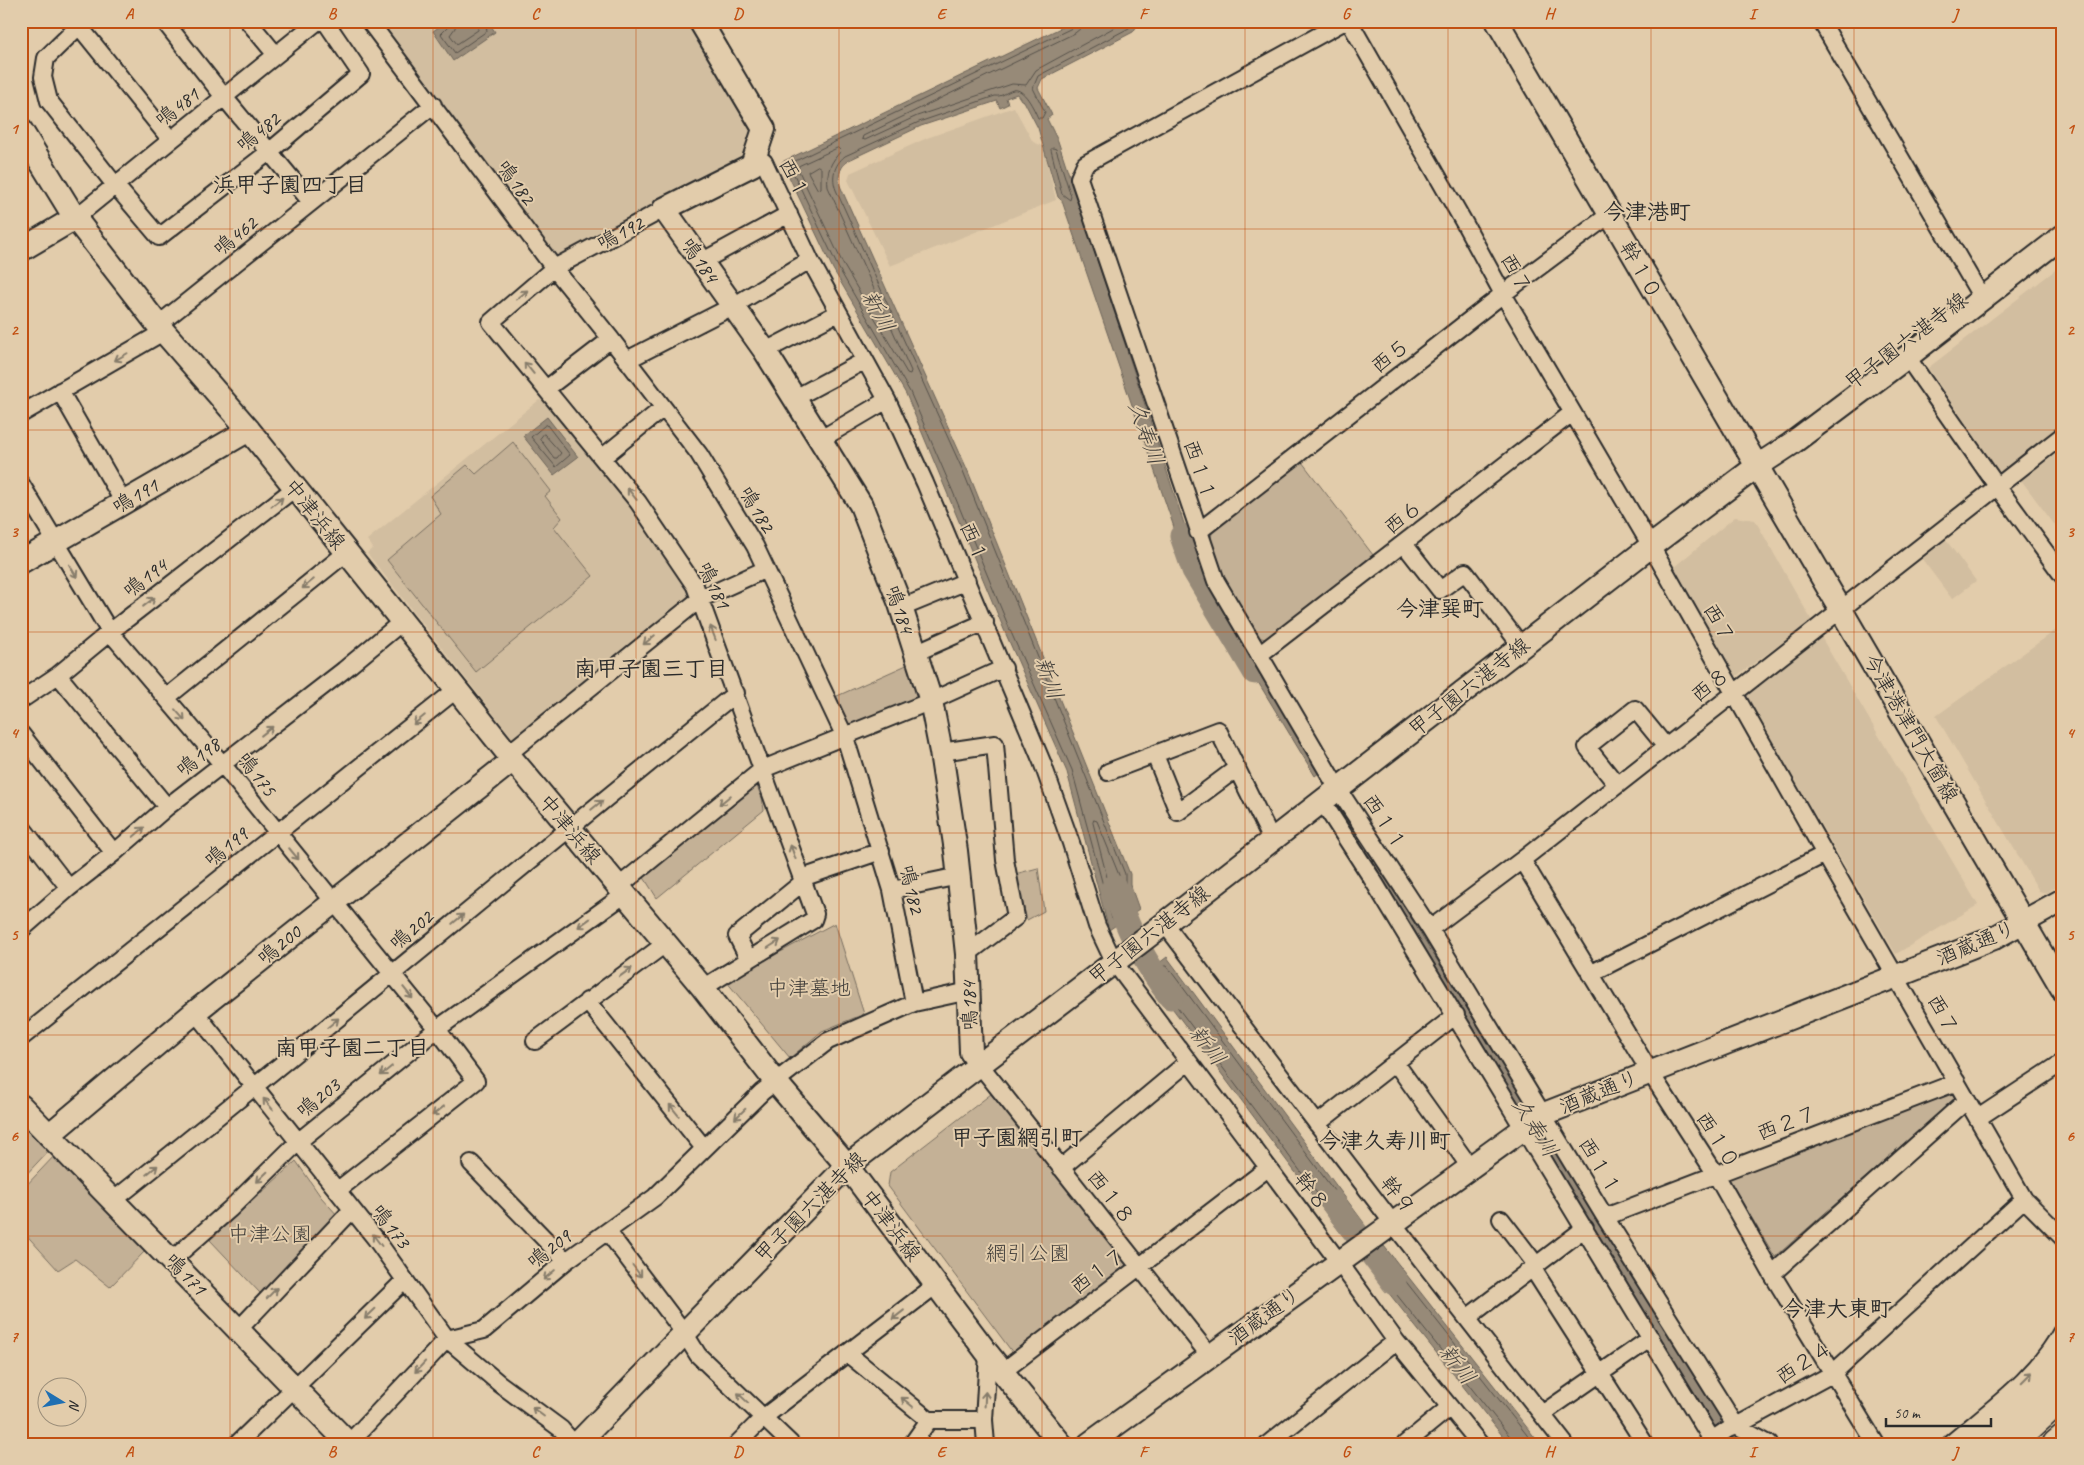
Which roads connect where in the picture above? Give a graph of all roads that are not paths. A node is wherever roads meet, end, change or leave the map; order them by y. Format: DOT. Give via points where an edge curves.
graph roads {
  1 [pos="164,21"];
  2 [pos="248,21"];
  3 [pos="318,21"];
  4 [pos="326,21"];
  5 [pos="370,21"];
  6 [pos="700,21"];
  7 [pos="1345,21"];
  8 [pos="1349,21"];
  9 [pos="1497,21"];
  10 [pos="1821,21"];
  11 [pos="82,24"];
  12 [pos="276,55"];
  13 [pos="224,97"];
  14 [pos="433,105"];
  15 [pos="21,130"];
  16 [pos="170,139"];
  17 [pos="269,152"];
  18 [pos="756,157"];
  19 [pos="114,185"];
  20 [pos="311,202"];
  21 [pos="664,209"];
  22 [pos="789,214"];
  23 [pos="1609,215"];
  24 [pos="75,218"];
  25 [pos="2063,222"];
  26 [pos="2063,236"];
  27 [pos="21,250"];
  28 [pos="810,260"];
  29 [pos="701,262"];
  30 [pos="554,268"];
  31 [pos="1979,293"];
  32 [pos="1503,294"];
  33 [pos="732,306"];
  34 [pos="838,312"];
  35 [pos="491,322"];
  36 [pos="161,329"];
  37 [pos="611,339"];
  38 [pos="765,352"];
  39 [pos="1907,357"];
  40 [pos="627,360"];
  41 [pos="864,361"];
  42 [pos="546,389"];
  43 [pos="60,391"];
  44 [pos="795,398"];
  45 [pos="887,400"];
  46 [pos="664,408"];
  47 [pos="1572,413"];
  48 [pos="21,414"];
  49 [pos="249,430"];
  50 [pos="2063,435"];
  51 [pos="821,439"];
  52 [pos="603,457"];
  53 [pos="1756,467"];
  54 [pos="21,484"];
  55 [pos="1997,486"];
  56 [pos="295,488"];
  57 [pos="124,502"];
  58 [pos="1198,532"];
  59 [pos="56,542"];
  60 [pos="1404,544"];
  61 [pos="1652,546"];
  62 [pos="346,553"];
  63 [pos="21,562"];
  64 [pos="766,569"];
  65 [pos="2063,576"];
  66 [pos="967,581"];
  67 [pos="700,599"];
  68 [pos="901,608"];
  69 [pos="1841,609"];
  70 [pos="403,621"];
  71 [pos="985,622"];
  72 [pos="110,632"];
  73 [pos="1522,647"];
  74 [pos="915,653"];
  75 [pos="1259,655"];
  76 [pos="1004,668"];
  77 [pos="58,675"];
  78 [pos="457,689"];
  79 [pos="736,693"];
  80 [pos="1734,693"];
  81 [pos="166,698"];
  82 [pos="21,700"];
  83 [pos="931,702"];
  84 [pos="21,734"];
  85 [pos="845,737"];
  86 [pos="1666,747"];
  87 [pos="941,752"];
  88 [pos="1155,754"];
  89 [pos="510,757"];
  90 [pos="223,765"];
  91 [pos="1237,768"];
  92 [pos="763,769"];
  93 [pos="1108,772"];
  94 [pos="1617,785"];
  95 [pos="1330,795"];
  96 [pos="168,807"];
  97 [pos="21,826"];
  98 [pos="568,827"];
  99 [pos="277,833"];
  100 [pos="1272,840"];
  101 [pos="881,851"];
  102 [pos="114,853"];
  103 [pos="1825,854"];
  104 [pos="1522,860"];
  105 [pos="959,876"];
  106 [pos="803,880"];
  107 [pos="69,888"];
  108 [pos="892,890"];
  109 [pos="621,891"];
  110 [pos="2063,900"];
  111 [pos="334,901"];
  112 [pos="2025,922"];
  113 [pos="1159,927"];
  114 [pos="1430,929"];
  115 [pos="21,930"];
  116 [pos="665,944"];
  117 [pos="967,954"];
  118 [pos="1118,958"];
  119 [pos="749,960"];
  120 [pos="392,974"];
  121 [pos="1590,974"];
  122 [pos="1897,976"];
  123 [pos="703,988"];
  124 [pos="2063,990"];
  125 [pos="969,991"];
  126 [pos="587,1001"];
  127 [pos="914,1003"];
  128 [pos="195,1012"];
  129 [pos="1456,1015"];
  130 [pos="437,1029"];
  131 [pos="21,1038"];
  132 [pos="535,1041"];
  133 [pos="1188,1062"];
  134 [pos="1396,1062"];
  135 [pos="2063,1062"];
  136 [pos="980,1066"];
  137 [pos="1650,1072"];
  138 [pos="775,1081"];
  139 [pos="1957,1082"];
  140 [pos="254,1088"];
  141 [pos="1967,1100"];
  142 [pos="21,1106"];
  143 [pos="1978,1118"];
  144 [pos="1533,1122"];
  145 [pos="1317,1124"];
  146 [pos="48,1135"];
  147 [pos="299,1141"];
  148 [pos="704,1148"];
  149 [pos="471,1163"];
  150 [pos="847,1166"];
  151 [pos="1470,1167"];
  152 [pos="1061,1168"];
  153 [pos="1268,1168"];
  154 [pos="1714,1173"];
  155 [pos="338,1190"];
  156 [pos="2024,1199"];
  157 [pos="114,1200"];
  158 [pos="352,1210"];
  159 [pos="1605,1217"];
  160 [pos="1501,1218"];
  161 [pos="1386,1227"];
  162 [pos="1585,1228"];
  163 [pos="608,1232"];
  164 [pos="2063,1238"];
  165 [pos="1343,1259"];
  166 [pos="172,1260"];
  167 [pos="566,1261"];
  168 [pos="1139,1267"];
  169 [pos="1535,1267"];
  170 [pos="1772,1274"];
  171 [pos="405,1280"];
  172 [pos="936,1285"];
  173 [pos="1467,1318"];
  174 [pos="239,1328"];
  175 [pos="2063,1328"];
  176 [pos="685,1334"];
  177 [pos="1651,1338"];
  178 [pos="447,1339"];
  179 [pos="1396,1341"];
  180 [pos="847,1353"];
  181 [pos="988,1354"];
  182 [pos="1210,1356"];
  183 [pos="2063,1359"];
  184 [pos="1002,1372"];
  185 [pos="1601,1373"];
  186 [pos="1832,1374"];
  187 [pos="294,1386"];
  188 [pos="2063,1396"];
  189 [pos="1450,1407"];
  190 [pos="2063,1411"];
  191 [pos="1542,1414"];
  192 [pos="764,1417"];
  193 [pos="930,1420"];
  194 [pos="984,1420"];
  195 [pos="2005,1434"];
  196 [pos="1720,1436"];
  197 [pos="2063,1439"];
  198 [pos="237,1444"];
  199 [pos="349,1444"];
  200 [pos="576,1444"];
  201 [pos="736,1444"];
  202 [pos="791,1444"];
  203 [pos="912,1444"];
  204 [pos="986,1444"];
  205 [pos="1061,1444"];
  206 [pos="1089,1444"];
  207 [pos="1268,1444"];
  208 [pos="1406,1444"];
  209 [pos="1480,1444"];
  210 [pos="1565,1444"];
  211 [pos="1645,1444"];
  212 [pos="1768,1444"];
  213 [pos="1876,1444"];
  214 [pos="1950,1444"];
  215 [pos="1978,1444"];
  216 [pos="2025,1444"];
  217 [pos="2057,1444"];
  1 -- 13 [label="street"];
  2 -- 12 [label="street"];
  3 -- 12 [label="street"];
  4 -- 17 [label="street, 鳴482" via="361,74"];
  5 -- 14 [label="street, 鳴182"];
  6 -- 18 [label="street" via="764,129"];
  7 -- 58 [label="street, 西１１" via="1085,164 1079,178"];
  8 -- 32 [label="street, 西７"];
  9 -- 23 [label="street, 幹１０"];
  10 -- 31 [label="street"];
  11 -- 16 [label="street"];
  11 -- 19 [label="street" via="46,58 43,77 49,101"];
  12 -- 13 [label="street"];
  13 -- 16 [label="street, 鳴481"];
  13 -- 17 [label="street, 鳴481"];
  14 -- 20 [label="street, 鳴462"];
  14 -- 30 [label="street, 鳴182"];
  15 -- 24 [label="street, 中津浜線"];
  16 -- 19 [label="street, 鳴481"];
  17 -- 19 [label="street, 鳴482" via="159,237"];
  17 -- 20 [label="street, 鳴481"];
  18 -- 21 [label="street, 鳴192" via="752,165"];
  18 -- 22 [label="street, 西１" via="764,162"];
  19 -- 24 [label="street, 鳴481"];
  20 -- 36 [label="street, 鳴462"];
  21 -- 29 [label="street, 鳴184"];
  21 -- 30 [label="street, 鳴192"];
  22 -- 28 [label="street, 西１"];
  22 -- 29 [label="street"];
  23 -- 32 [label="street, 西５"];
  23 -- 53 [label="street, 幹１０"];
  24 -- 27 [label="street"];
  24 -- 36 [label="street, 中津浜線"];
  25 -- 31 [label="street, 甲子園六湛寺線"];
  26 -- 31 [label="street, 甲子園六湛寺線"];
  28 -- 33 [label="street"];
  28 -- 34 [label="street, 西１"];
  29 -- 33 [label="street, 鳴184"];
  35 -- 30 [label="street, 鳴192, one-way"];
  30 -- 37 [label="street, 鳴182"];
  31 -- 39 [label="street, 甲子園六湛寺線"];
  31 -- 53 [label="street, 甲子園六湛寺線" via="1784,433"];
  32 -- 47 [label="street, 西７"];
  32 -- 58 [label="street, 西５"];
  33 -- 38 [label="street, 鳴184"];
  33 -- 40 [label="street"];
  34 -- 38 [label="street"];
  34 -- 41 [label="street, 西１"];
  42 -- 35 [label="street, 鳴181, one-way"];
  36 -- 43 [label="street, 鳴462, one-way"];
  36 -- 49 [label="street, 中津浜線"];
  37 -- 40 [label="street, 鳴182"];
  37 -- 42 [label="street"];
  38 -- 44 [label="street, 鳴184"];
  39 -- 53 [label="street, 甲子園六湛寺線" via="1792,444"];
  39 -- 55 [label="street"];
  40 -- 46 [label="street, 鳴182"];
  41 -- 44 [label="street"];
  41 -- 45 [label="street, 西１"];
  42 -- 52 [label="street, 鳴181"];
  43 -- 48 [label="street, 鳴462"];
  43 -- 57 [label="street"];
  44 -- 51 [label="street, 鳴184"];
  45 -- 51 [label="street"];
  45 -- 66 [label="street, 西１"];
  46 -- 52 [label="street"];
  46 -- 64 [label="street, 鳴182" via="698,454"];
  47 -- 60 [label="street, 西６"];
  47 -- 61 [label="street, 西７"];
  49 -- 56 [label="street, 中津浜線"];
  49 -- 57 [label="street, 鳴191"];
  50 -- 55 [label="street, 西８"];
  51 -- 68 [label="street, 鳴184" via="861,505"];
  67 -- 52 [label="street, 鳴181, one-way" via="695,586 638,502"];
  53 -- 61 [label="street, 甲子園六湛寺線"];
  53 -- 69 [label="street, 今津港津門大箇線"];
  54 -- 59 [label="street, 鳴175"];
  55 -- 65 [label="street"];
  55 -- 69 [label="street, 西８"];
  56 -- 62 [label="street, 中津浜線"];
  72 -- 56 [label="street, 鳴194, one-way"];
  57 -- 59 [label="street, 鳴191"];
  58 -- 75 [label="street, 西１１" via="1216,581"];
  59 -- 63 [label="street, 鳴191"];
  59 -- 72 [label="street, 鳴175, one-way"];
  60 -- 73 [label="street" via="1440,590 1465,572"];
  60 -- 75 [label="street, 西６"];
  61 -- 73 [label="street, 甲子園六湛寺線"];
  61 -- 80 [label="street, 西７"];
  62 -- 70 [label="street, 中津浜線"];
  62 -- 81 [label="street, one-way"];
  64 -- 67 [label="street"];
  64 -- 85 [label="street, 鳴182"];
  66 -- 68 [label="street"];
  66 -- 71 [label="street, 西１"];
  79 -- 67 [label="street, 鳴181, one-way"];
  67 -- 89 [label="street, one-way"];
  68 -- 74 [label="street, 鳴184"];
  69 -- 80 [label="street, 西８"];
  69 -- 112 [label="street, 今津港津門大箇線"];
  70 -- 78 [label="street, 中津浜線"];
  90 -- 70 [label="street, 鳴198, one-way"];
  71 -- 74 [label="street"];
  71 -- 76 [label="street, 西１"];
  72 -- 77 [label="street, 鳴194"];
  72 -- 81 [label="street, 鳴175"];
  73 -- 95 [label="street, 甲子園六湛寺線"];
  74 -- 83 [label="street, 鳴184"];
  75 -- 95 [label="street, 西１１"];
  76 -- 83 [label="street, 鳴203"];
  76 -- 118 [label="street, 西１" via="1042,762 1097,926"];
  77 -- 82 [label="street, 鳴194"];
  77 -- 96 [label="street"];
  78 -- 89 [label="street, 中津浜線"];
  78 -- 99 [label="street, 鳴199, one-way"];
  79 -- 92 [label="street, 鳴181"];
  98 -- 79 [label="street, 鳴202, one-way"];
  80 -- 86 [label="street, 西８"];
  80 -- 103 [label="street, 西７"];
  81 -- 90 [label="street, 鳴175, one-way"];
  83 -- 85 [label="street, 鳴203"];
  83 -- 87 [label="street, 鳴184"];
  84 -- 102 [label="street"];
  85 -- 92 [label="street, 鳴203"];
  85 -- 101 [label="street, 鳴182"];
  86 -- 94 [label="street, 西８"];
  86 -- 94 [label="street" via="1635,709 1587,747"];
  87 -- 105 [label="street, 鳴184"];
  87 -- 117 [label="street" via="995,744 1005,860 1016,918"];
  88 -- 91 [label="street" via="1218,730"];
  88 -- 91 [label="street" via="1178,812"];
  88 -- 93 [label="street"];
  89 -- 98 [label="street, 中津浜線"];
  89 -- 111 [label="street, 鳴200"];
  90 -- 96 [label="street, 鳴198"];
  90 -- 99 [label="street, 鳴175"];
  91 -- 100 [label="street"];
  106 -- 92 [label="street, 鳴181, one-way"];
  92 -- 109 [label="street, 鳴203, one-way"];
  94 -- 104 [label="street, 西８"];
  95 -- 100 [label="street, 甲子園六湛寺線"];
  95 -- 114 [label="street, 西１１"];
  95 -- 129 [label="street" via="1371,877"];
  102 -- 96 [label="street, 鳴198, one-way"];
  97 -- 107 [label="street"];
  98 -- 109 [label="street, 中津浜線"];
  120 -- 98 [label="street, 鳴202, one-way"];
  99 -- 111 [label="street, 鳴175, one-way"];
  99 -- 131 [label="street, 鳴199"];
  100 -- 113 [label="street, 甲子園六湛寺線"];
  101 -- 106 [label="street"];
  101 -- 108 [label="street, 鳴182"];
  102 -- 107 [label="street, 鳴198"];
  103 -- 121 [label="street"];
  103 -- 122 [label="street, 西７"];
  104 -- 114 [label="street, 西８"];
  104 -- 121 [label="street, 西１０"];
  105 -- 108 [label="street"];
  105 -- 117 [label="street, 鳴184"];
  106 -- 119 [label="street" via="737,936"];
  119 -- 106 [label="street, 鳴181, one-way" via="813,920 815,914"];
  107 -- 115 [label="street, 鳴198"];
  108 -- 127 [label="street, 鳴182"];
  109 -- 116 [label="street, 中津浜線"];
  109 -- 130 [label="street, 鳴203, one-way"];
  110 -- 112 [label="street, 酒蔵通り"];
  111 -- 120 [label="street, 鳴175"];
  111 -- 128 [label="street, 鳴200"];
  112 -- 122 [label="street, 酒蔵通り" via="1994,938"];
  112 -- 124 [label="street, 今津港津門大箇線"];
  113 -- 118 [label="street, 甲子園六湛寺線"];
  113 -- 145 [label="street, 幹９"];
  114 -- 144 [label="street, 西１１"];
  116 -- 123 [label="street, 中津浜線"];
  126 -- 116 [label="street, one-way"];
  117 -- 125 [label="street, 鳴184"];
  118 -- 133 [label="street, 幹８"];
  118 -- 136 [label="street, 甲子園六湛寺線"];
  119 -- 123 [label="street"];
  120 -- 130 [label="street, 鳴175, one-way"];
  140 -- 120 [label="street, 鳴202, one-way"];
  121 -- 137 [label="street, 西１０"];
  122 -- 137 [label="street, 酒蔵通り"];
  122 -- 139 [label="street, 西７"];
  123 -- 138 [label="street, 中津浜線"];
  125 -- 127 [label="street, 鳴209"];
  125 -- 136 [label="street, 鳴184" via="971,1052"];
  126 -- 132 [label="street"];
  148 -- 126 [label="street, one-way"];
  127 -- 138 [label="street, 鳴209" via="828,1041"];
  128 -- 140 [label="street, 鳴173"];
  128 -- 146 [label="street, 鳴200"];
  129 -- 134 [label="street"];
  129 -- 144 [label="street"];
  130 -- 147 [label="street, 鳴203, one-way"];
  130 -- 155 [label="street, 鳴175, one-way" via="476,1081"];
  133 -- 152 [label="street"];
  133 -- 153 [label="street, 幹８"];
  134 -- 145 [label="street"];
  134 -- 151 [label="street"];
  135 -- 143 [label="street"];
  136 -- 150 [label="street, 甲子園六湛寺線"];
  136 -- 152 [label="street, 西１８"];
  137 -- 144 [label="street, 酒蔵通り"];
  137 -- 154 [label="street, 西１０"];
  138 -- 148 [label="street, 鳴209, one-way"];
  138 -- 150 [label="street, 中津浜線"];
  139 -- 141 [label="street, 西７"];
  139 -- 154 [label="street, 西２７"];
  147 -- 140 [label="street, 鳴173, one-way"];
  157 -- 140 [label="street, 鳴202, one-way"];
  141 -- 143 [label="street, 西７"];
  141 -- 170 [label="street"];
  142 -- 146 [label="street, 鳴171"];
  143 -- 156 [label="street, 西７"];
  144 -- 151 [label="street, 酒蔵通り"];
  144 -- 159 [label="street, 西１１"];
  144 -- 162 [label="street"];
  145 -- 161 [label="street, 幹９"];
  146 -- 157 [label="street, 鳴171"];
  147 -- 155 [label="street, 鳴173"];
  147 -- 166 [label="street, 鳴203, one-way"];
  148 -- 163 [label="street, 鳴209" via="655,1197"];
  149 -- 167 [label="street"];
  150 -- 172 [label="street, 中津浜線"];
  150 -- 176 [label="street, 甲子園六湛寺線"];
  151 -- 161 [label="street, 酒蔵通り"];
  152 -- 168 [label="street, 西１８"];
  153 -- 165 [label="street, 幹８"];
  153 -- 168 [label="street, 西１７"];
  154 -- 159 [label="street, 西２７"];
  154 -- 170 [label="street, 西１０"];
  155 -- 158 [label="street, 鳴173"];
  156 -- 164 [label="street, 西７"];
  156 -- 186 [label="street, 西２４"];
  157 -- 166 [label="street, 鳴171"];
  171 -- 158 [label="street, 鳴173, one-way"];
  174 -- 158 [label="street, one-way"];
  159 -- 196 [label="street, 西１１"];
  160 -- 169 [label="street"];
  161 -- 165 [label="street, 酒蔵通り"];
  161 -- 173 [label="street, 幹９"];
  162 -- 169 [label="street"];
  162 -- 177 [label="street"];
  163 -- 167 [label="street, 鳴209"];
  163 -- 176 [label="street, one-way"];
  165 -- 179 [label="street, 幹８"];
  165 -- 182 [label="street, 酒蔵通り"];
  166 -- 174 [label="street, 鳴171"];
  167 -- 178 [label="street, 鳴209, one-way" via="484,1330"];
  168 -- 182 [label="street, 西１８"];
  168 -- 184 [label="street, 西１７"];
  169 -- 173 [label="street"];
  169 -- 185 [label="street"];
  170 -- 186 [label="street, 西１０"];
  171 -- 178 [label="street, 鳴173"];
  171 -- 187 [label="street, one-way"];
  172 -- 180 [label="street, one-way"];
  172 -- 181 [label="street, 中津浜線"];
  173 -- 191 [label="street, 幹９"];
  174 -- 187 [label="street, 鳴171"];
  214 -- 175 [label="street, one-way" via="2039,1365"];
  192 -- 176 [label="street, one-way" via="698,1355"];
  176 -- 200 [label="street, 甲子園六湛寺線"];
  177 -- 185 [label="street"];
  177 -- 196 [label="street"];
  178 -- 199 [label="street, one-way"];
  200 -- 178 [label="street, 鳴173, one-way"];
  179 -- 189 [label="street, 幹８"];
  179 -- 207 [label="street"];
  180 -- 192 [label="street"];
  193 -- 180 [label="street, one-way"];
  181 -- 184 [label="street, 中津浜線"];
  194 -- 181 [label="street, one-way"];
  182 -- 206 [label="street, 酒蔵通り"];
  183 -- 195 [label="highway"];
  184 -- 205 [label="street, 中津浜線"];
  185 -- 191 [label="street"];
  185 -- 211 [label="street"];
  186 -- 196 [label="street, 西２４"];
  186 -- 213 [label="street, 西１０"];
  187 -- 198 [label="street"];
  187 -- 199 [label="street, 鳴171"];
  188 -- 195 [label="highway"];
  189 -- 208 [label="street"];
  189 -- 209 [label="street, 幹８"];
  190 -- 216 [label="highway"];
  191 -- 210 [label="street, 幹９"];
  192 -- 201 [label="street"];
  192 -- 202 [label="street"];
  193 -- 194 [label="street"];
  193 -- 203 [label="street"];
  194 -- 204 [label="street"];
  195 -- 215 [label="highway"];
  196 -- 212 [label="street, 西１１"];
  197 -- 217 [label="highway"];
}
